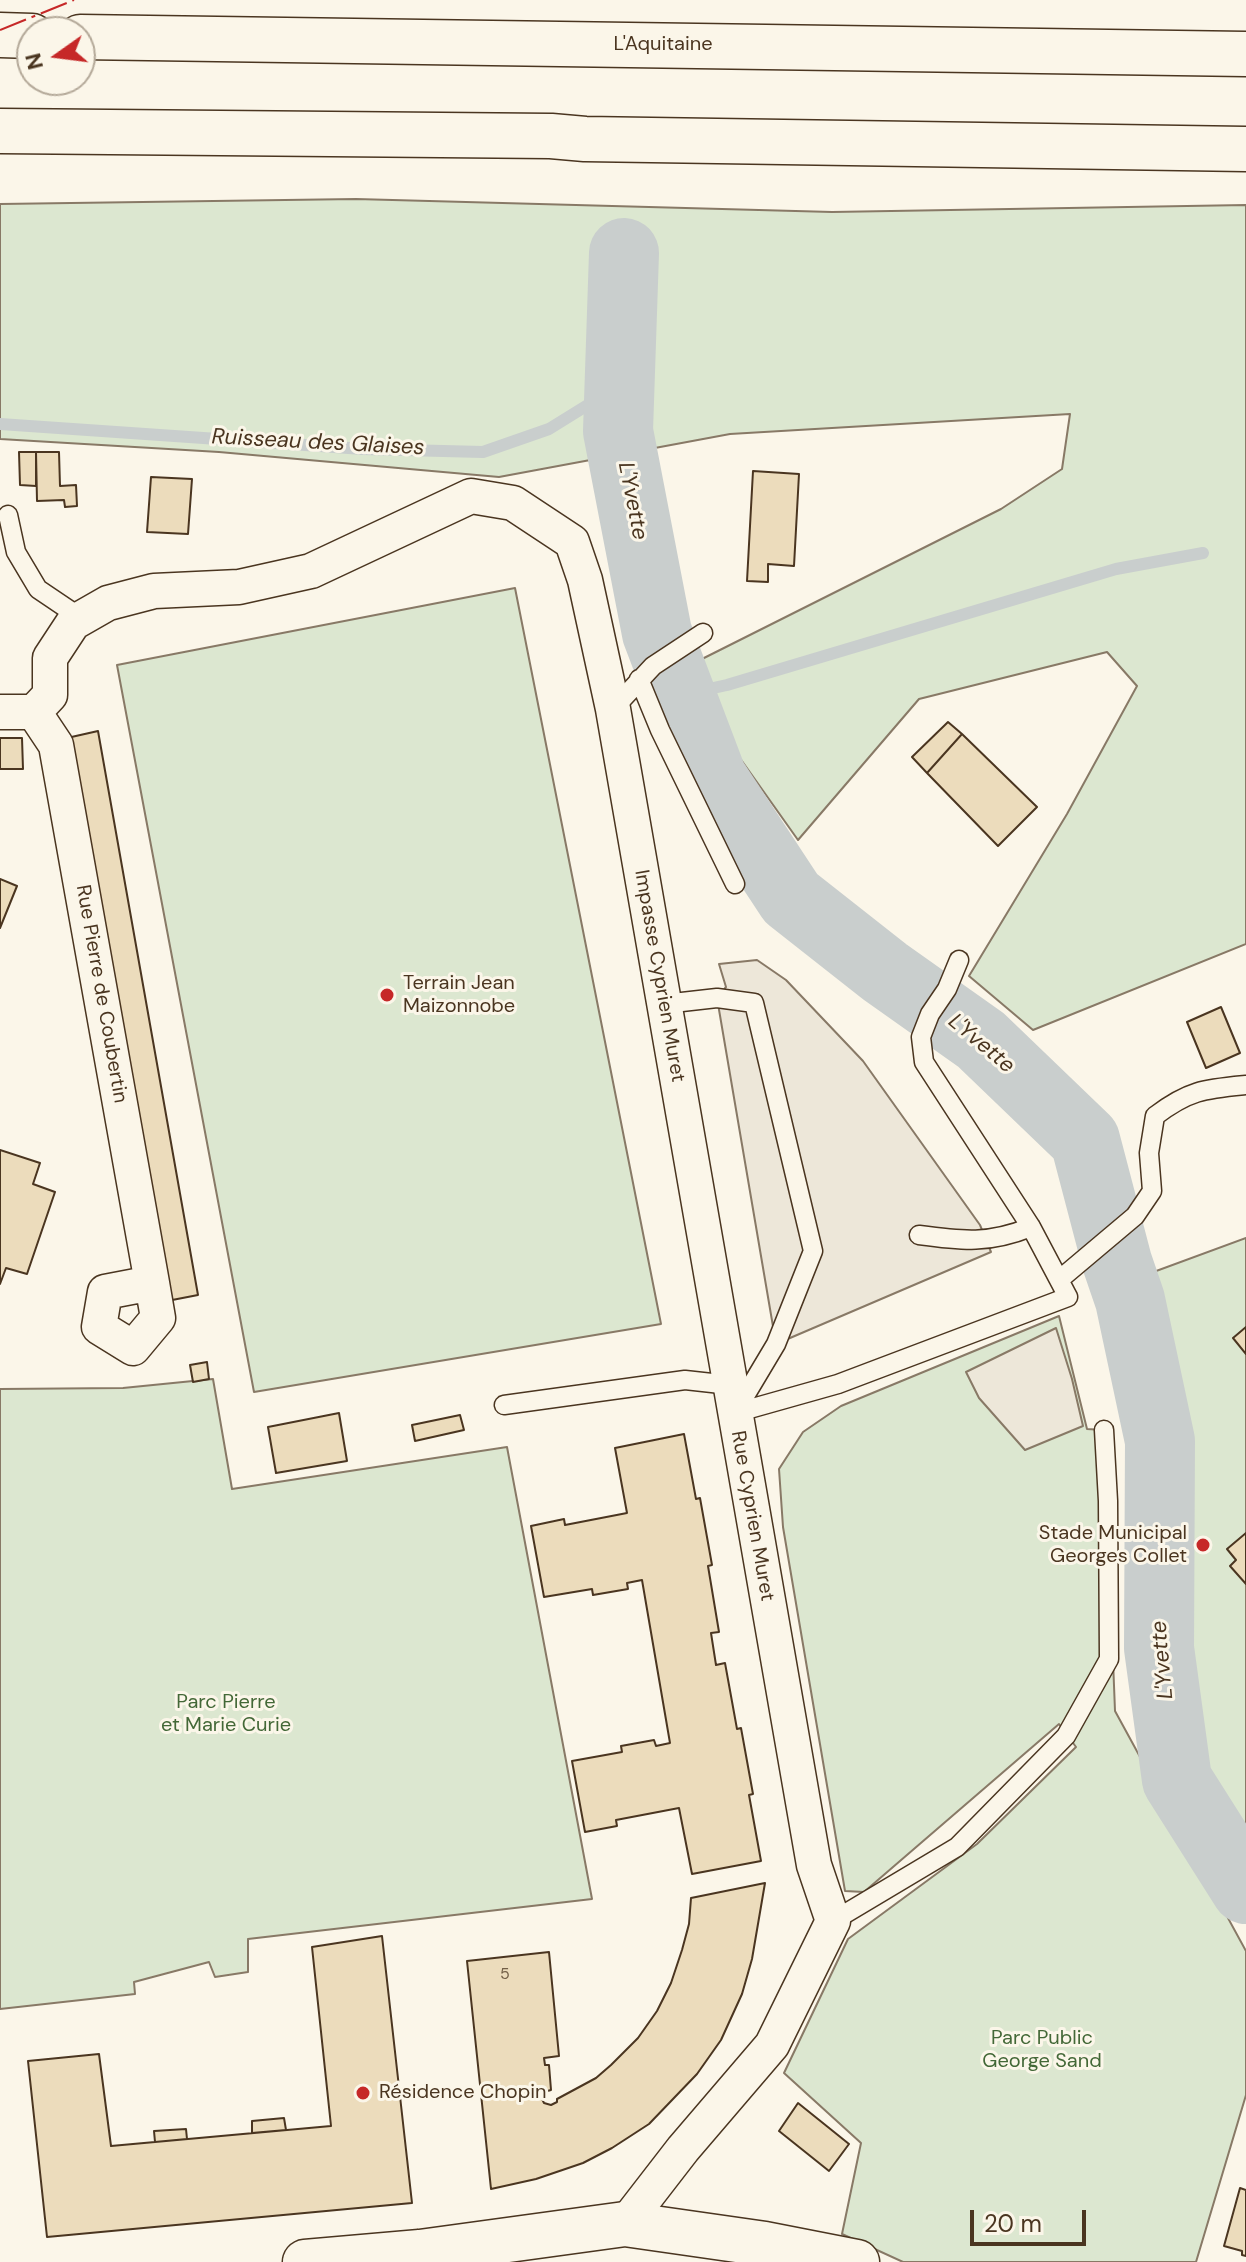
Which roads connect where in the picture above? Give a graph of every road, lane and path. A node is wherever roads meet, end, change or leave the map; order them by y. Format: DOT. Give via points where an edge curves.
graph roads {
  1 [pos="96,37"];
  2 [pos="1246,54"];
  3 [pos="0,131"];
  4 [pos="1246,149"];
  5 [pos="8,515"];
  6 [pos="81,618"];
  7 [pos="697,637"];
  8 [pos="639,679"];
  9 [pos="613,709"];
  10 [pos="0,712"];
  11 [pos="34,712"];
  12 [pos="735,884"];
  13 [pos="959,960"];
  14 [pos="664,1004"];
  15 [pos="1246,1085"];
  16 [pos="1031,1227"];
  17 [pos="919,1235"];
  18 [pos="1059,1280"];
  19 [pos="152,1283"];
  20 [pos="732,1399"];
  21 [pos="504,1405"];
  22 [pos="1104,1430"];
  23 [pos="833,1921"];
  24 [pos="625,2224"];
  25 [pos="466,2254"];
  26 [pos="305,2262"];
  27 [pos="857,2262"];
  1 -- 2 [label="main road, L'Aquitaine"];
  3 -- 4 [label="main road"];
  5 -- 6 [label="lane" via="16,552 38,589"];
  6 -- 9 [label="street, Impasse Cyprien Muret" via="108,603 154,591 239,587 311,571 471,496 513,503 572,542"];
  6 -- 11 [label="street" via="50,658 50,695"];
  7 -- 8 [label="lane"];
  8 -- 9 [label="lane"];
  8 -- 12 [label="lane"];
  9 -- 14 [label="street, Impasse Cyprien Muret"];
  10 -- 11 [label="street"];
  11 -- 19 [label="street, Rue Pierre de Coubertin" via="56,745"];
  13 -- 16 [label="lane" via="921,1037 924,1062"];
  14 -- 20 [label="street, Impasse Cyprien Muret"];
  14 -- 20 [label="lane" via="717,998 754,1003 813,1251 776,1344"];
  15 -- 18 [label="lane" via="1201,1090 1155,1116 1149,1153 1152,1191 1135,1216"];
  16 -- 17 [label="lane" via="968,1242"];
  16 -- 18 [label="lane"];
  18 -- 20 [label="lane, Rue Cyprien Muret" via="1068,1297 838,1384"];
  20 -- 21 [label="lane" via="685,1380"];
  20 -- 23 [label="street, Rue Cyprien Muret" via="814,1865"];
  22 -- 23 [label="lane" via="1109,1659 1066,1736 957,1847"];
  23 -- 24 [label="street" via="772,2045"];
  24 -- 25 [label="main road"];
  24 -- 27 [label="main road"];
  25 -- 26 [label="main road"];
}
